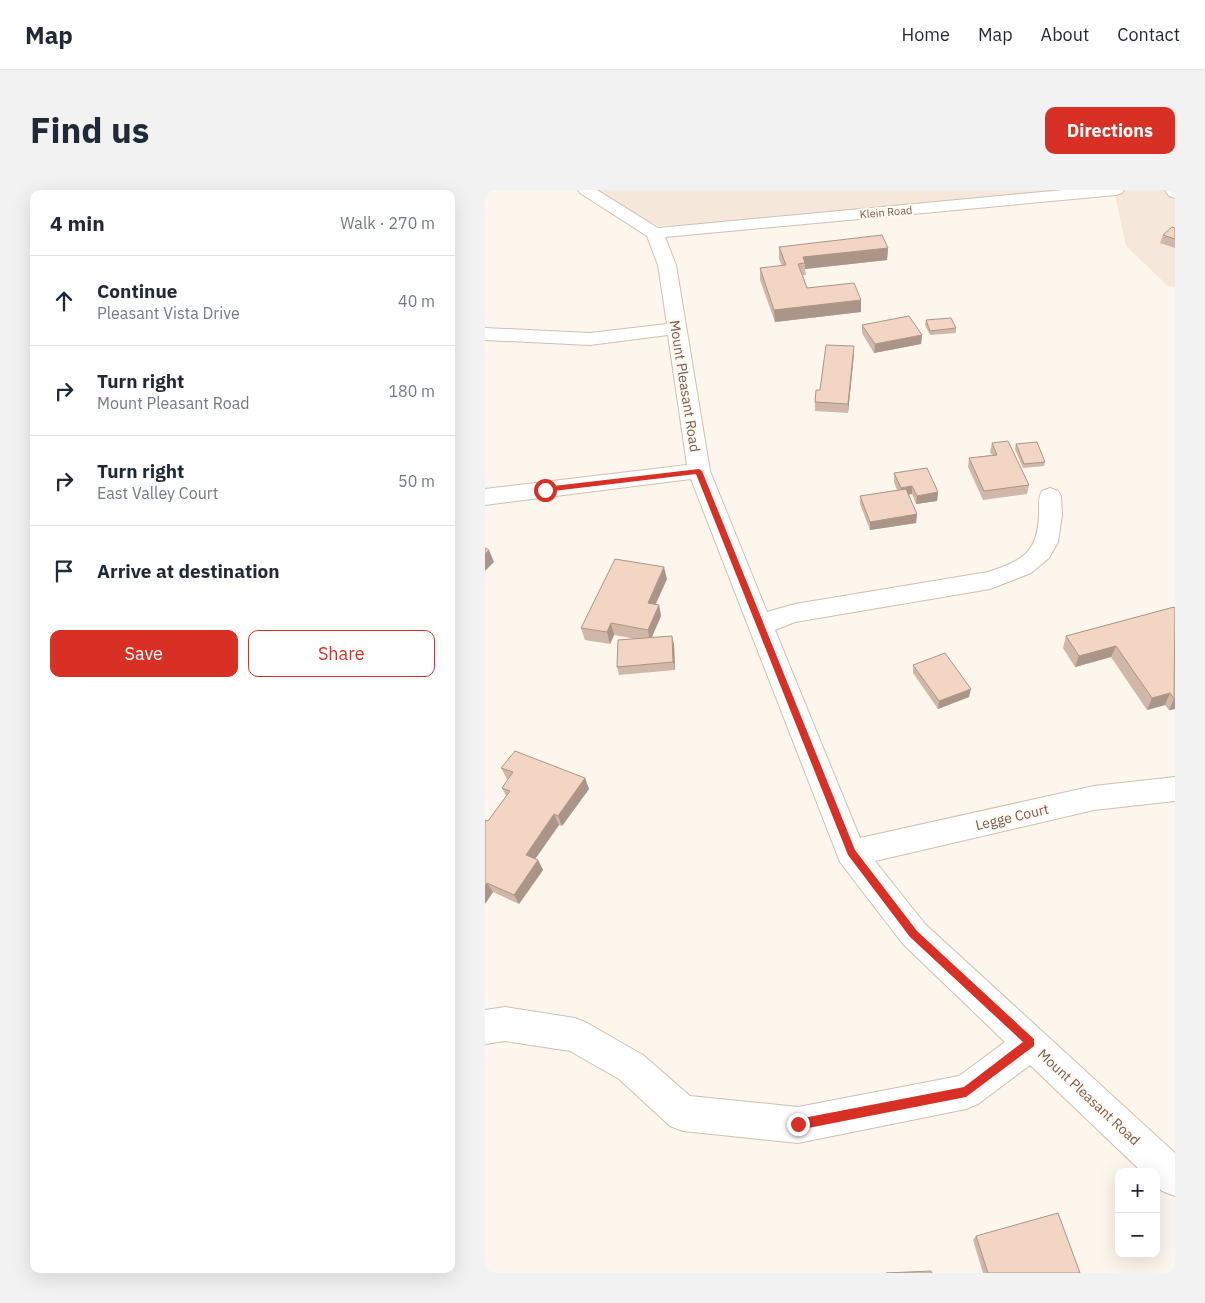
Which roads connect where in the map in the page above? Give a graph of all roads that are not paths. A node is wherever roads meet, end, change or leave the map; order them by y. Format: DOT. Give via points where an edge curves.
graph roads {
  1 [pos="586,190"];
  2 [pos="942,190"];
  3 [pos="1116,190"];
  4 [pos="949,206"];
  5 [pos="655,233"];
  6 [pos="677,328"];
  7 [pos="485,334"];
  8 [pos="699,471"];
  9 [pos="1050,496"];
  10 [pos="485,497"];
  11 [pos="760,626"];
  12 [pos="1175,790"];
  13 [pos="851,853"];
  14 [pos="485,1027"];
  15 [pos="1031,1043"];
  16 [pos="1175,1178"];
  1 -- 5 [label="street"];
  2 -- 4 [label="street"];
  3 -- 4 [label="street, Klein Road"];
  4 -- 5 [label="street, Klein Road"];
  5 -- 6 [label="street, Mount Pleasant Road" via="667,265"];
  6 -- 7 [label="street" via="590,339"];
  6 -- 8 [label="street, Mount Pleasant Road"];
  8 -- 10 [label="street"];
  8 -- 11 [label="street, Mount Pleasant Road"];
  9 -- 11 [label="street" via="1051,526 1047,544 1040,555 1012,573 990,580 795,613"];
  11 -- 13 [label="street, Mount Pleasant Road"];
  12 -- 13 [label="street, Legge Court" via="1094,798"];
  13 -- 15 [label="street, Mount Pleasant Road" via="914,934"];
  14 -- 15 [label="street" via="505,1024 575,1035 631,1067 683,1113 798,1124 966,1092"];
  15 -- 16 [label="street, Mount Pleasant Road"];
}
